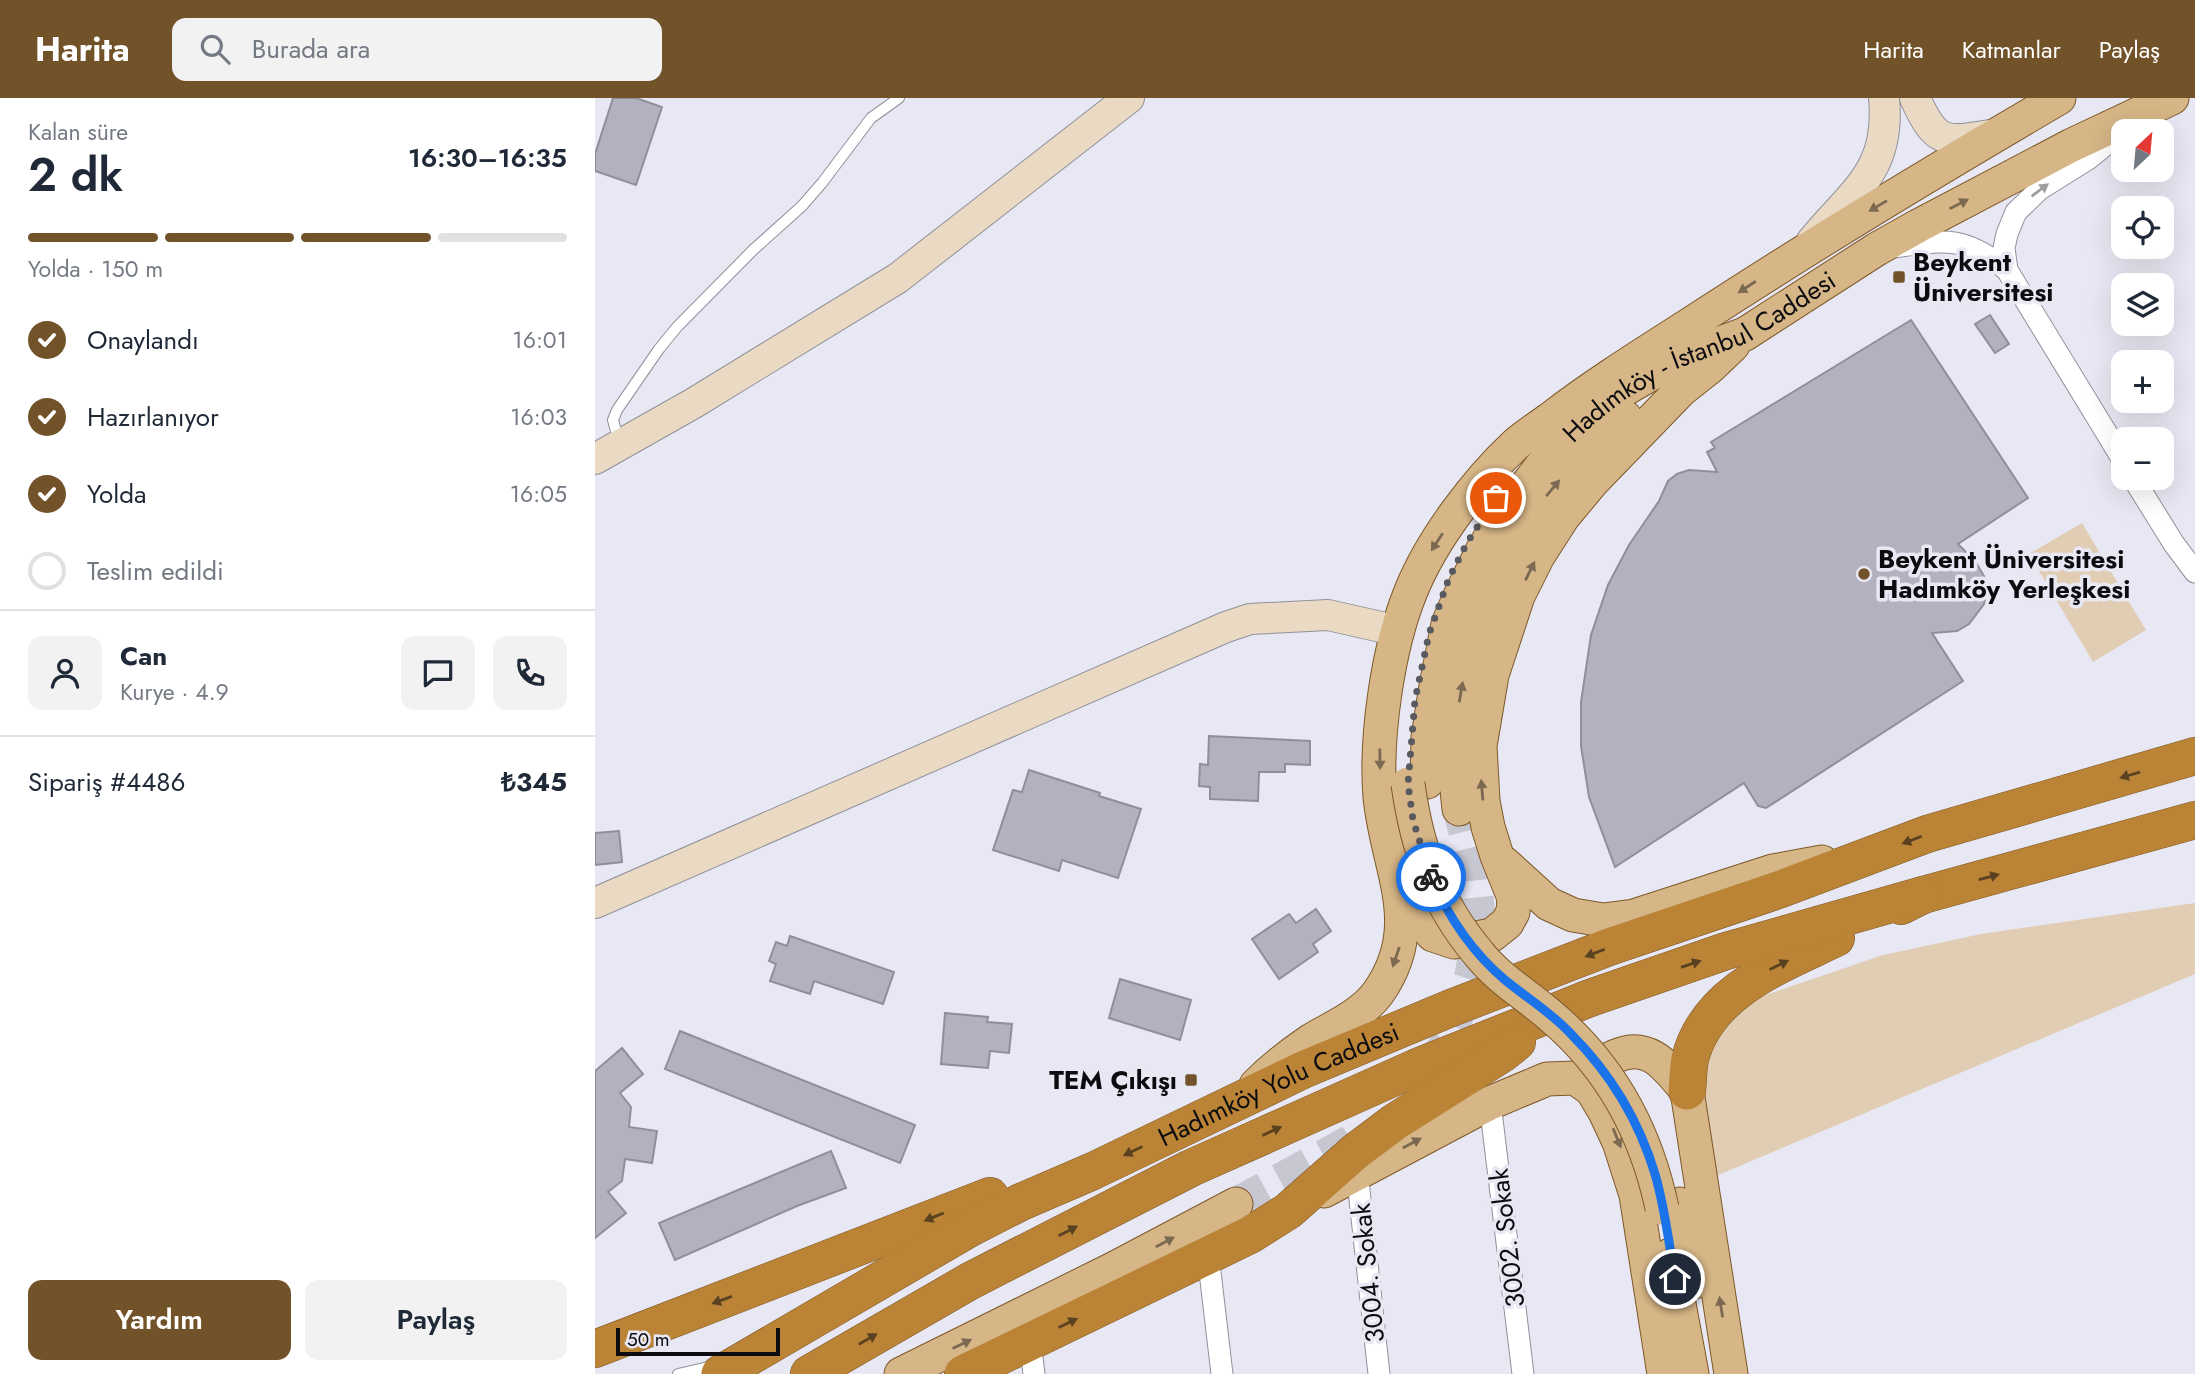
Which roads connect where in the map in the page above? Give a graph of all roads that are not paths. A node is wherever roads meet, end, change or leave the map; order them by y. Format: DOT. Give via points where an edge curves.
graph roads {
  1 [pos="899,98"];
  2 [pos="1129,98"];
  3 [pos="2059,98"];
  4 [pos="2172,98"];
  5 [pos="1919,106"];
  6 [pos="1884,109"];
  7 [pos="2127,119"];
  8 [pos="2111,127"];
  9 [pos="2000,133"];
  10 [pos="2111,139"];
  11 [pos="1877,249"];
  12 [pos="1805,250"];
  13 [pos="2007,270"];
  14 [pos="1745,334"];
  15 [pos="1548,420"];
  16 [pos="2111,440"];
  17 [pos="608,452"];
  18 [pos="2140,490"];
  19 [pos="2195,572"];
  20 [pos="1399,631"];
  21 [pos="2195,755"];
  22 [pos="1417,783"];
  23 [pos="1459,809"];
  24 [pos="2195,820"];
  25 [pos="1497,856"];
  26 [pos="1867,857"];
  27 [pos="1398,890"];
  28 [pos="1923,895"];
  29 [pos="595,904"];
  30 [pos="1534,1020"];
  31 [pos="1593,1090"];
  32 [pos="1687,1091"];
  33 [pos="1238,1101"];
  34 [pos="1490,1103"];
  35 [pos="1093,1171"];
  36 [pos="1356,1172"];
  37 [pos="1236,1204"];
  38 [pos="1671,1206"];
  39 [pos="1288,1212"];
  40 [pos="1208,1255"];
  41 [pos="595,1349"];
  42 [pos="1032,1357"];
  43 [pos="732,1366"];
  44 [pos="678,1374"];
  45 [pos="809,1374"];
  46 [pos="901,1374"];
  47 [pos="963,1374"];
  48 [pos="1222,1374"];
  49 [pos="1379,1374"];
  50 [pos="1524,1374"];
  51 [pos="1664,1374"];
  52 [pos="1692,1374"];
  53 [pos="1710,1374"];
  54 [pos="1731,1374"];
  1 -- 17 [label="lane" via="871,118 802,206 677,327 617,410"];
  2 -- 17 [label="street" via="898,278"];
  3 -- 9 [label="main road, Hadımköy - İstanbul Caddesi"];
  4 -- 7 [label="main road, Hadımköy - İstanbul Caddesi"];
  5 -- 6 [label="street" via="1914,127 1906,129 1889,127"];
  5 -- 9 [label="street" via="1940,136 1961,140"];
  6 -- 12 [label="street" via="1884,137 1870,174"];
  11 -- 8 [label="main road, Hadımköy - İstanbul Caddesi, one-way"];
  9 -- 12 [label="main road, Hadımköy - İstanbul Caddesi, one-way"];
  13 -- 10 [label="street, one-way" via="2004,248 2017,212 2040,189"];
  11 -- 13 [label="street" via="1958,242 1989,255"];
  11 -- 14 [label="main road, Hadımköy - İstanbul Caddesi"];
  12 -- 15 [label="main road, Hadımköy - İstanbul Caddesi, one-way"];
  13 -- 16 [label="street"];
  14 -- 22 [label="main road, Hadımköy - İstanbul Caddesi" via="1675,360 1620,391 1553,451 1506,512 1448,624"];
  23 -- 14 [label="main road, one-way" via="1456,743 1468,656 1478,614 1519,535 1549,491 1648,396"];
  25 -- 14 [label="main road, one-way" via="1482,801 1480,746 1492,675 1518,596 1563,517 1593,481 1681,390"];
  15 -- 20 [label="main road, one-way" via="1517,443 1482,480 1444,531 1410,593"];
  15 -- 22 [label="main road, Hadımköy - İstanbul Caddesi" via="1481,519 1449,578 1429,634 1415,700"];
  18 -- 19 [label="street"];
  20 -- 27 [label="main road, one-way" via="1379,750 1380,797"];
  20 -- 29 [label="street" via="1328,615 1249,619"];
  21 -- 26 [label="highway, Hadımköy Yolu Caddesi, one-way" via="1927,834"];
  22 -- 38 [label="main road" via="1453,886 1499,950 1592,1030 1643,1097 1669,1158"];
  28 -- 24 [label="highway, one-way"];
  25 -- 26 [label="main road" via="1549,904 1573,915 1602,920 1635,916 1773,871"];
  25 -- 27 [label="main road" via="1514,898 1507,923 1492,935 1454,942 1433,935"];
  26 -- 33 [label="highway, Hadımköy Yolu Caddesi, one-way" via="1573,961 1305,1069"];
  27 -- 33 [label="main road, one-way" via="1402,934 1397,958 1377,995 1272,1069"];
  30 -- 28 [label="highway, Hadımköy Yolu Caddesi, one-way" via="1726,951"];
  32 -- 28 [label="highway, one-way" via="1697,1040 1710,1017 1731,997 1777,965"];
  30 -- 39 [label="highway" via="1520,1040 1395,1121"];
  45 -- 30 [label="highway, Hadımköy Yolu Caddesi, one-way" via="970,1281 1191,1168"];
  31 -- 32 [label="main road" via="1596,1074 1608,1059 1630,1050 1650,1054"];
  31 -- 34 [label="main road" via="1575,1078 1547,1079"];
  31 -- 51 [label="main road, one-way" via="1619,1142 1636,1195"];
  54 -- 32 [label="main road, one-way"];
  33 -- 35 [label="highway, Hadımköy Yolu Caddesi, one-way"];
  36 -- 34 [label="main road, one-way"];
  34 -- 50 [label="street, 3002. Sokak"];
  35 -- 41 [label="highway, one-way" via="1035,1181 963,1205"];
  35 -- 43 [label="highway, Hadımköy Yolu Caddesi" via="970,1228"];
  36 -- 39 [label="main road"];
  36 -- 49 [label="street, 3004. Sokak"];
  46 -- 37 [label="main road, one-way"];
  38 -- 52 [label="main road"];
  38 -- 53 [label="main road"];
  39 -- 40 [label="highway"];
  42 -- 40 [label="highway, one-way"];
  40 -- 48 [label="street"];
  42 -- 47 [label="highway"];
  43 -- 44 [label="lane"];
}
